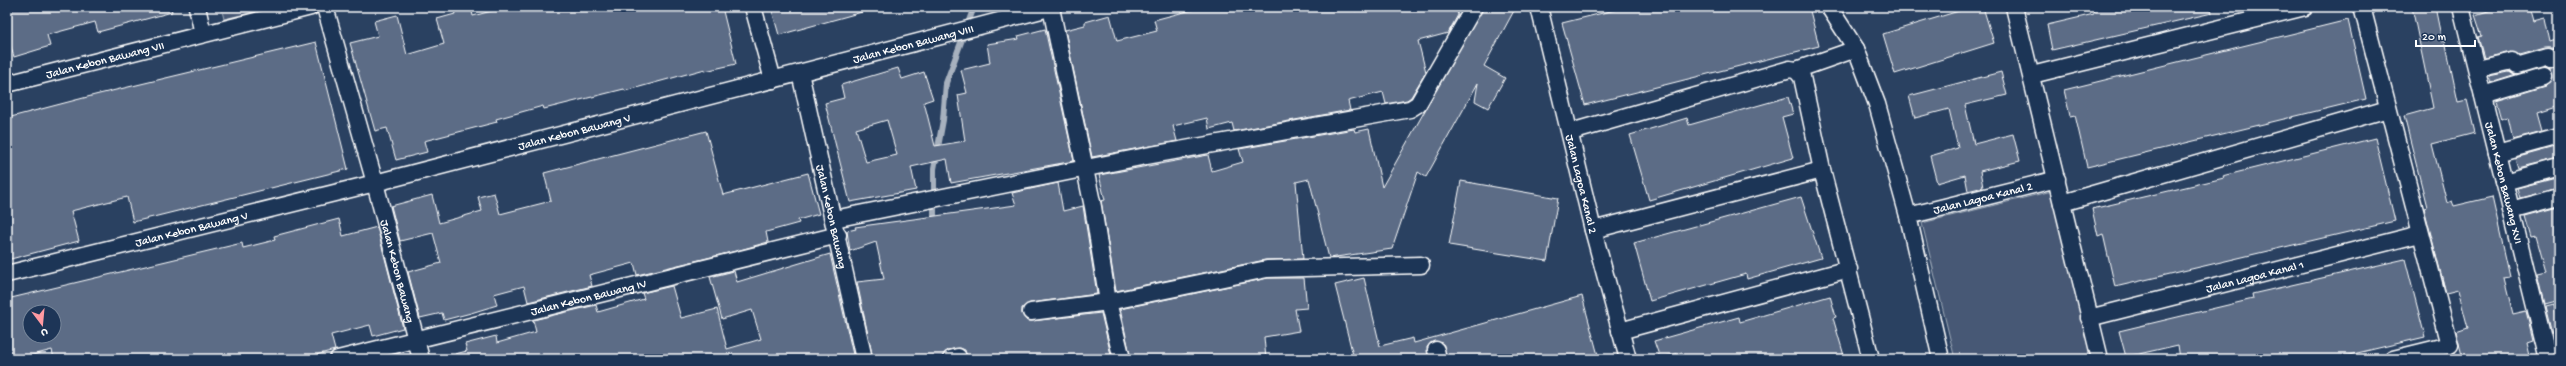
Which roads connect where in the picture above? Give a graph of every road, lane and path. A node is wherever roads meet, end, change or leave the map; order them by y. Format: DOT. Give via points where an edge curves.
graph roads {
  1 [pos="197,7"];
  2 [pos="311,7"];
  3 [pos="325,7"];
  4 [pos="753,7"];
  5 [pos="1052,7"];
  6 [pos="1474,7"];
  7 [pos="1539,7"];
  8 [pos="1830,7"];
  9 [pos="2014,7"];
  10 [pos="2305,7"];
  11 [pos="2362,7"];
  12 [pos="2461,7"];
  13 [pos="990,17"];
  14 [pos="203,34"];
  15 [pos="1856,48"];
  16 [pos="2559,57"];
  17 [pos="2476,69"];
  18 [pos="1796,70"];
  19 [pos="800,73"];
  20 [pos="2032,75"];
  21 [pos="2543,77"];
  22 [pos="773,80"];
  23 [pos="7,84"];
  24 [pos="2483,95"];
  25 [pos="2388,109"];
  26 [pos="1571,132"];
  27 [pos="2559,136"];
  28 [pos="2497,153"];
  29 [pos="2559,167"];
  30 [pos="1085,170"];
  31 [pos="1822,170"];
  32 [pos="2057,179"];
  33 [pos="2504,182"];
  34 [pos="375,183"];
  35 [pos="2559,197"];
  36 [pos="2062,203"];
  37 [pos="2511,210"];
  38 [pos="1908,216"];
  39 [pos="834,219"];
  40 [pos="1593,230"];
  41 [pos="2420,234"];
  42 [pos="838,235"];
  43 [pos="1421,265"];
  44 [pos="1849,269"];
  45 [pos="7,274"];
  46 [pos="1108,302"];
  47 [pos="1032,312"];
  48 [pos="2090,318"];
  49 [pos="1620,330"];
  50 [pos="416,339"];
  51 [pos="338,359"];
  52 [pos="421,359"];
  53 [pos="864,359"];
  54 [pos="1122,359"];
  55 [pos="1628,359"];
  56 [pos="1871,359"];
  57 [pos="1941,359"];
  58 [pos="2100,359"];
  59 [pos="2393,359"];
  60 [pos="2548,359"];
  1 -- 14 [label="street"];
  2 -- 14 [label="street, Jalan Kebon Bawang VII"];
  3 -- 34 [label="street"];
  4 -- 22 [label="street"];
  5 -- 13 [label="street, Jalan Kebon Bawang VIII"];
  5 -- 30 [label="street"];
  6 -- 30 [label="street" via="1418,104 1410,109 1146,156"];
  7 -- 26 [label="street, Jalan Lagoa Kanal 2"];
  8 -- 15 [label="street"];
  9 -- 20 [label="street"];
  10 -- 20 [label="street"];
  11 -- 25 [label="street"];
  12 -- 17 [label="street, Jalan Kebon Bawang XVI"];
  13 -- 19 [label="street, Jalan Kebon Bawang VIII" via="946,34"];
  14 -- 23 [label="street, Jalan Kebon Bawang VII"];
  15 -- 18 [label="street"];
  15 -- 38 [label="street" via="1877,104"];
  16 -- 17 [label="street" via="2517,66 2513,61"];
  17 -- 24 [label="street, Jalan Kebon Bawang XVI"];
  18 -- 26 [label="street" via="1786,70"];
  18 -- 31 [label="street" via="1802,77"];
  19 -- 22 [label="street, Jalan Kebon Bawang VIII"];
  19 -- 39 [label="street, Jalan Kebon Bawang"];
  20 -- 32 [label="street"];
  21 -- 24 [label="street"];
  22 -- 34 [label="street, Jalan Kebon Bawang V"];
  24 -- 28 [label="street, Jalan Kebon Bawang XVI"];
  25 -- 36 [label="street"];
  25 -- 41 [label="street"];
  26 -- 40 [label="street, Jalan Lagoa Kanal 2"];
  27 -- 28 [label="street"];
  28 -- 33 [label="street, Jalan Kebon Bawang XVI"];
  29 -- 33 [label="street"];
  30 -- 39 [label="street"];
  30 -- 46 [label="street"];
  31 -- 40 [label="street"];
  31 -- 44 [label="street"];
  32 -- 36 [label="street"];
  32 -- 38 [label="street, Jalan Lagoa Kanal 2"];
  33 -- 37 [label="street, Jalan Kebon Bawang XVI"];
  34 -- 45 [label="street, Jalan Kebon Bawang V"];
  34 -- 50 [label="street, Jalan Kebon Bawang"];
  35 -- 37 [label="street"];
  36 -- 48 [label="street"];
  37 -- 60 [label="street, Jalan Kebon Bawang XVI"];
  38 -- 57 [label="street"];
  39 -- 42 [label="street, Jalan Kebon Bawang"];
  40 -- 49 [label="street, Jalan Lagoa Kanal 2"];
  41 -- 48 [label="street, Jalan Lagoa Kanal 1"];
  41 -- 59 [label="street" via="2450,345"];
  42 -- 50 [label="street, Jalan Kebon Bawang IV"];
  42 -- 53 [label="street, Jalan Kebon Bawang"];
  43 -- 46 [label="street" via="1267,269"];
  44 -- 49 [label="street"];
  44 -- 56 [label="street"];
  46 -- 47 [label="street"];
  46 -- 54 [label="street"];
  48 -- 58 [label="street"];
  49 -- 55 [label="street, Jalan Lagoa Kanal 2"];
  50 -- 51 [label="street, Jalan Kebon Bawang IV"];
  50 -- 52 [label="street, Jalan Kebon Bawang"];
}
